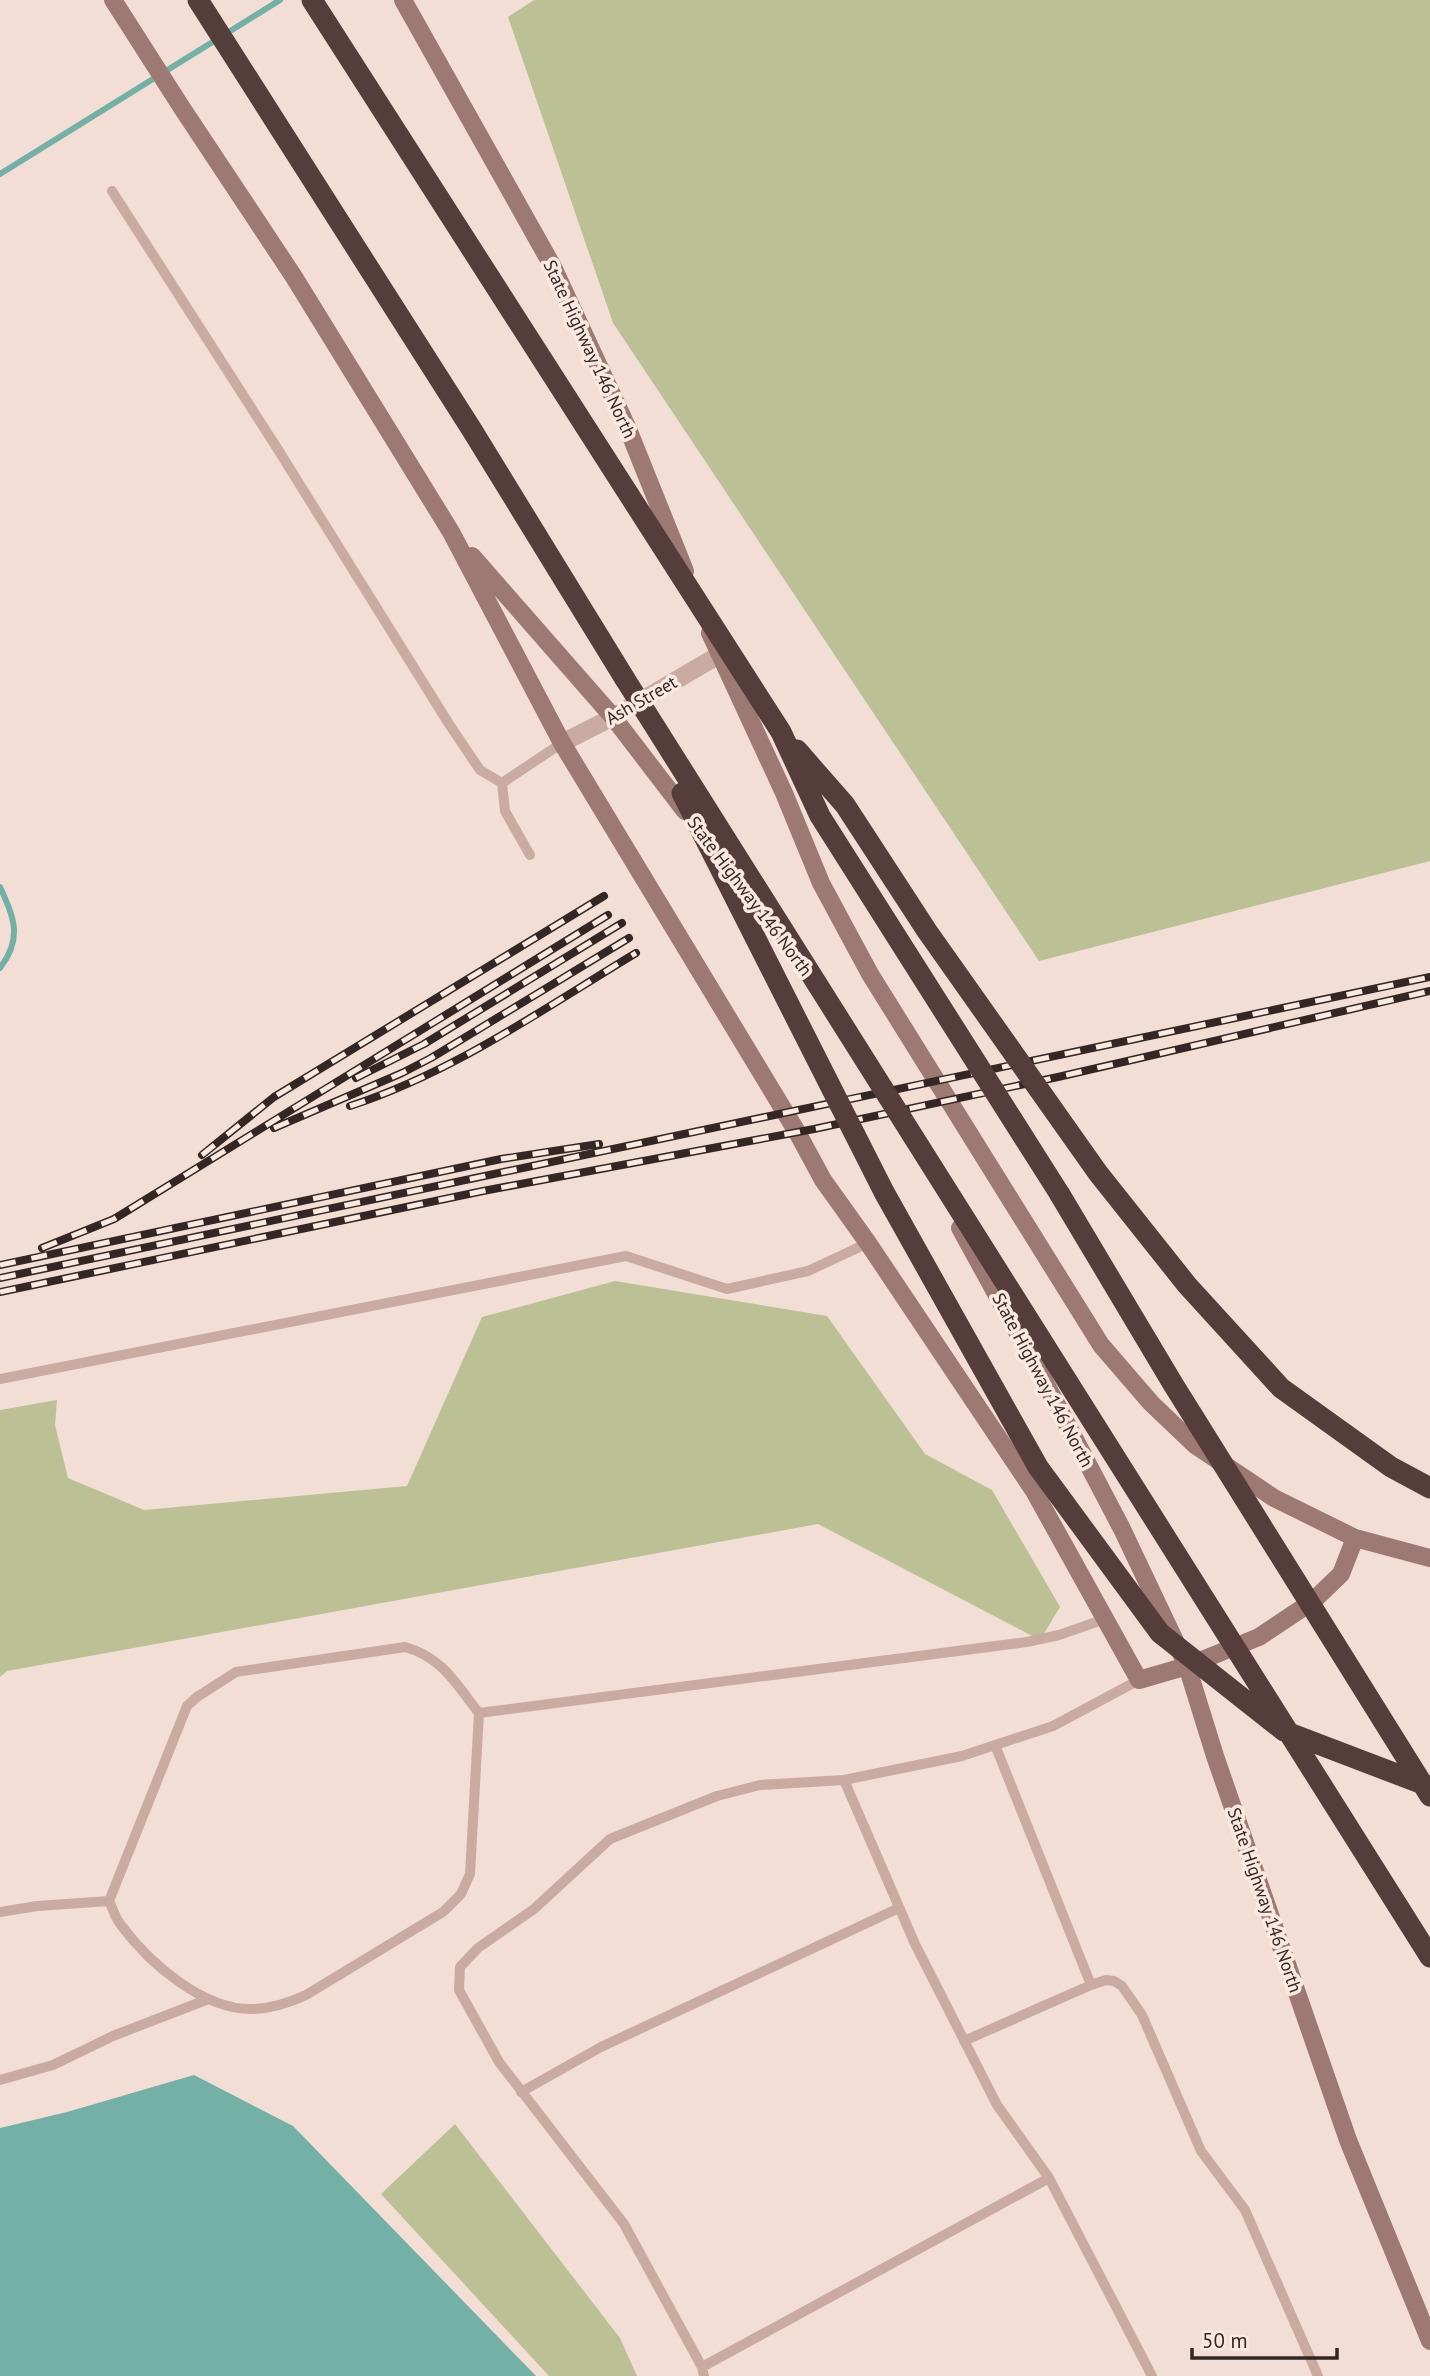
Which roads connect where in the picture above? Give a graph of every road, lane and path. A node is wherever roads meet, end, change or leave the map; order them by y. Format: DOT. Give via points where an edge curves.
graph roads {
  1 [pos="113,0"];
  2 [pos="198,0"];
  3 [pos="312,0"];
  4 [pos="404,0"];
  5 [pos="112,191"];
  6 [pos="452,532"];
  7 [pos="719,655"];
  8 [pos="625,679"];
  9 [pos="613,717"];
  10 [pos="781,732"];
  11 [pos="562,743"];
  12 [pos="502,783"];
  13 [pos="530,855"];
  14 [pos="868,1243"];
  15 [pos="0,1379"];
  16 [pos="1430,1488"];
  17 [pos="1355,1538"];
  18 [pos="1430,1558"];
  19 [pos="1105,1619"];
  20 [pos="1187,1667"];
  21 [pos="1139,1680"];
  22 [pos="479,1713"];
  23 [pos="995,1745"];
  24 [pos="844,1780"];
  25 [pos="1430,1787"];
  26 [pos="1430,1796"];
  27 [pos="109,1901"];
  28 [pos="899,1908"];
  29 [pos="0,1912"];
  30 [pos="1430,1957"];
  31 [pos="1091,1985"];
  32 [pos="206,2000"];
  33 [pos="964,2041"];
  34 [pos="0,2080"];
  35 [pos="521,2092"];
  36 [pos="1049,2178"];
  37 [pos="1430,2341"];
  38 [pos="703,2371"];
  39 [pos="1152,2376"];
  40 [pos="1318,2376"];
  1 -- 6 [label="main road, State Highway 146 North" via="294,277"];
  2 -- 8 [label="highway"];
  3 -- 10 [label="highway, bridge"];
  4 -- 7 [label="main road, State Highway 146 North" via="553,267 628,429"];
  5 -- 12 [label="lane" via="480,770"];
  6 -- 9 [label="main road, State Highway 146 North"];
  6 -- 11 [label="main road, State Highway 146 North"];
  7 -- 9 [label="street, Ash Street"];
  7 -- 17 [label="main road, State Highway 146 North" via="821,883 870,974 1101,1345 1195,1445 1274,1498"];
  8 -- 25 [label="highway, bridge" via="884,1192 1038,1467 1160,1633 1284,1731"];
  8 -- 30 [label="highway, bridge"];
  9 -- 11 [label="street, Ash Street"];
  9 -- 20 [label="main road, State Highway 146 North" via="814,979 1048,1388"];
  10 -- 16 [label="highway, bridge" via="845,805 928,932 1098,1173 1188,1285 1281,1388 1391,1467"];
  10 -- 26 [label="highway, bridge" via="820,816 1059,1193"];
  11 -- 12 [label="lane"];
  11 -- 14 [label="main road, State Highway 146 North" via="822,1180"];
  12 -- 13 [label="lane" via="505,811"];
  14 -- 15 [label="lane" via="808,1271 727,1289 626,1256"];
  14 -- 19 [label="main road, State Highway 146 North" via="1034,1491"];
  17 -- 18 [label="main road, State Highway 146 North"];
  17 -- 20 [label="main road" via="1341,1574 1313,1601 1259,1637"];
  19 -- 21 [label="main road, State Highway 146 North"];
  19 -- 22 [label="lane" via="1027,1642"];
  20 -- 21 [label="main road"];
  20 -- 37 [label="main road, State Highway 146 North" via="1348,2140"];
  21 -- 23 [label="lane" via="1052,1726"];
  22 -- 27 [label="lane" via="439,1662 405,1647 236,1672 187,1706"];
  22 -- 32 [label="lane" via="470,1874 461,1894 443,1912 282,2006 251,2009"];
  23 -- 24 [label="lane"];
  23 -- 31 [label="lane"];
  24 -- 28 [label="lane"];
  24 -- 35 [label="lane" via="760,1785 728,1793 610,1839 534,1909 478,1948 460,1967 459,1990"];
  27 -- 29 [label="lane"];
  27 -- 32 [label="lane" via="119,1923 156,1966"];
  28 -- 33 [label="lane"];
  28 -- 35 [label="lane" via="601,2047"];
  31 -- 33 [label="lane"];
  31 -- 40 [label="lane" via="1114,1981 1142,2015 1201,2151 1245,2210"];
  32 -- 34 [label="lane" via="52,2065"];
  33 -- 36 [label="lane" via="997,2105"];
  35 -- 38 [label="lane" via="624,2224"];
  36 -- 38 [label="lane"];
  36 -- 39 [label="lane"];
}
